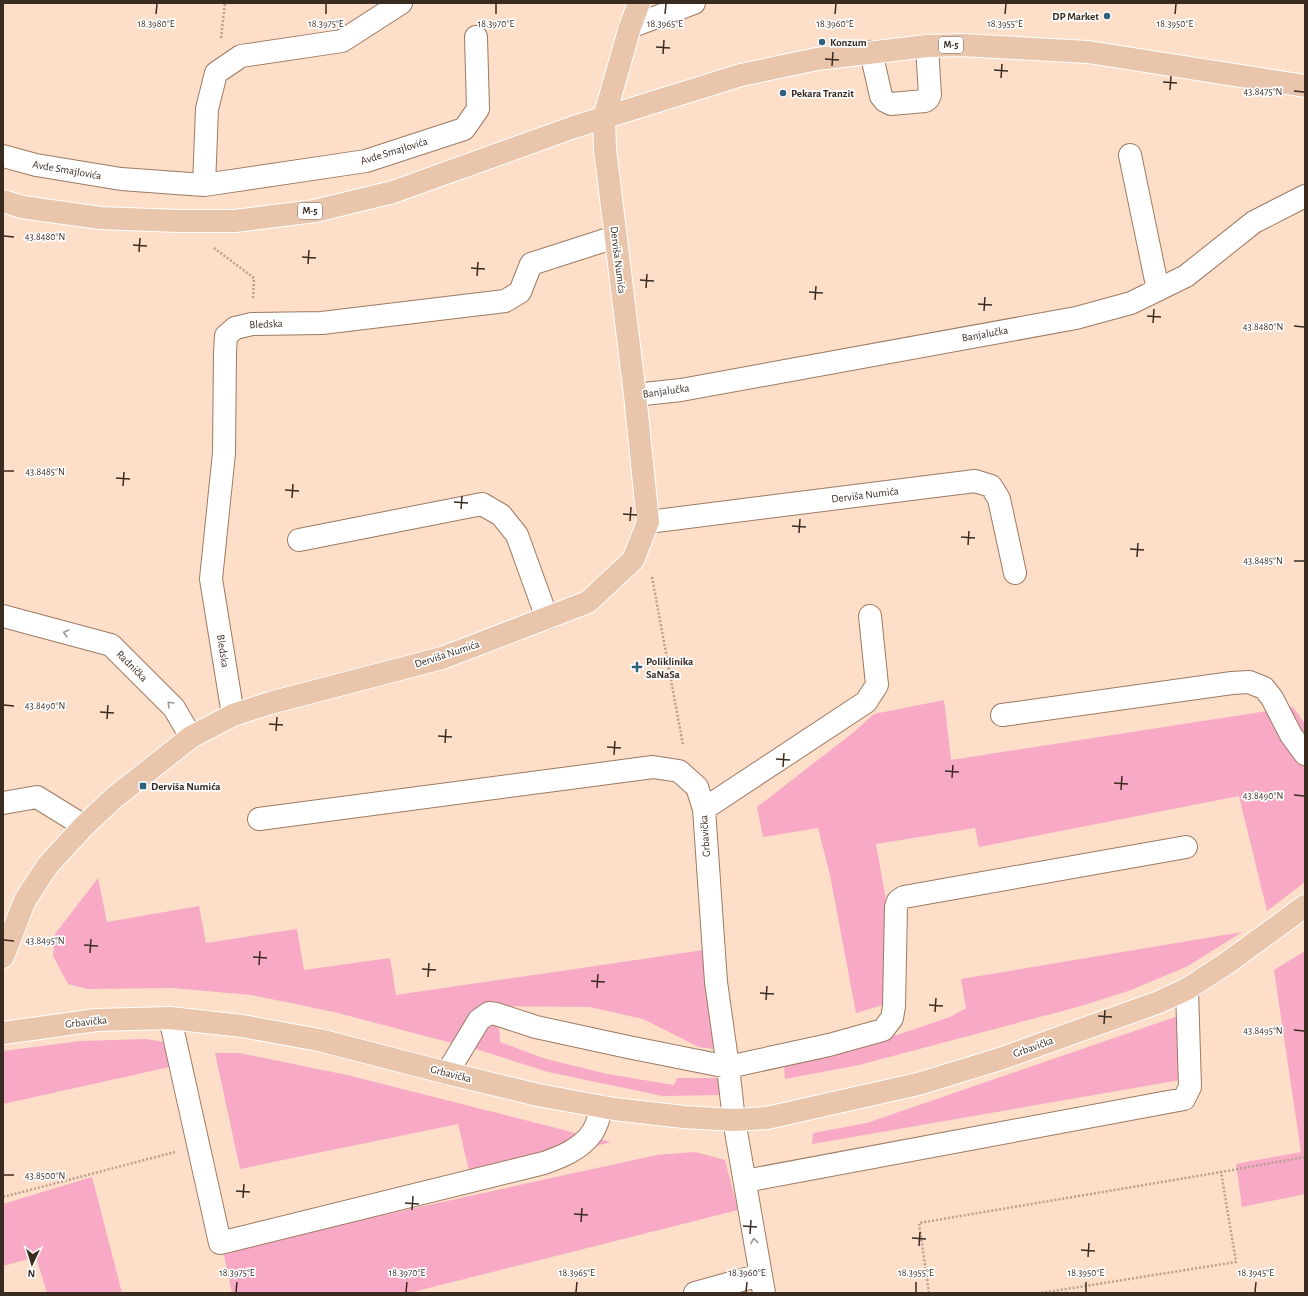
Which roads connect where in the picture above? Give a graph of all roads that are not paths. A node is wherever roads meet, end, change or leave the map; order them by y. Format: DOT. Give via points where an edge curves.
graph roads {
  1 [pos="401,3"];
  2 [pos="639,3"];
  3 [pos="694,3"];
  4 [pos="630,27"];
  5 [pos="476,37"];
  6 [pos="927,46"];
  7 [pos="871,52"];
  8 [pos="1305,86"];
  9 [pos="604,118"];
  10 [pos="1130,155"];
  11 [pos="3,156"];
  12 [pos="204,185"];
  13 [pos="1305,196"];
  14 [pos="3,201"];
  15 [pos="615,237"];
  16 [pos="1158,290"];
  17 [pos="635,395"];
  18 [pos="648,522"];
  19 [pos="299,540"];
  20 [pos="1015,573"];
  21 [pos="3,616"];
  22 [pos="870,616"];
  23 [pos="547,618"];
  24 [pos="233,715"];
  25 [pos="1002,715"];
  26 [pos="191,737"];
  27 [pos="1305,754"];
  28 [pos="3,803"];
  29 [pos="704,809"];
  30 [pos="259,819"];
  31 [pos="84,826"];
  32 [pos="1186,847"];
  33 [pos="1305,906"];
  34 [pos="3,957"];
  35 [pos="1187,989"];
  36 [pos="170,1018"];
  37 [pos="3,1033"];
  38 [pos="728,1067"];
  39 [pos="447,1073"];
  40 [pos="603,1107"];
  41 [pos="734,1120"];
  42 [pos="745,1181"];
  43 [pos="762,1284"];
  44 [pos="695,1293"];
  1 -- 12 [label="street" via="342,41 241,56 216,73 207,109"];
  2 -- 4 [label="main road, Derviša Numića"];
  3 -- 4 [label="street"];
  4 -- 9 [label="main road, Derviša Numića"];
  5 -- 12 [label="street, Avde Smajlovića" via="478,109 464,129 366,161"];
  6 -- 7 [label="main road, M-5"];
  6 -- 7 [label="street" via="930,94 925,101 891,104 884,101"];
  6 -- 8 [label="main road, M-5" via="962,45 1088,52"];
  7 -- 9 [label="main road, M-5" via="818,59 741,75"];
  9 -- 14 [label="main road, M-5" via="393,192 315,211 235,220 179,221 100,218 22,207"];
  9 -- 15 [label="main road, Derviša Numića"];
  10 -- 16 [label="street"];
  11 -- 12 [label="street, Avde Smajlovića" via="36,165 108,177"];
  13 -- 16 [label="street, Banjalučka" via="1254,222 1186,276"];
  15 -- 17 [label="main road, Derviša Numića"];
  15 -- 24 [label="street, Bledska" via="531,264 520,292 505,301 322,323 252,324 235,328 226,336 224,453 212,579"];
  16 -- 17 [label="street, Banjalučka" via="1131,303 1076,318 681,390"];
  17 -- 18 [label="main road, Derviša Numića"];
  18 -- 20 [label="street, Derviša Numića" via="975,481 991,486 999,499"];
  18 -- 23 [label="main road, Derviša Numića" via="633,560 588,602"];
  19 -- 23 [label="street" via="482,504 501,515 517,536"];
  26 -- 21 [label="street, Radnička, one-way" via="174,708 111,645"];
  22 -- 29 [label="street, Grbavička" via="877,685 866,702"];
  23 -- 24 [label="main road, Derviša Numića" via="442,658"];
  24 -- 26 [label="main road, Derviša Numića"];
  25 -- 27 [label="street" via="1249,682 1264,688 1272,698 1291,735"];
  26 -- 31 [label="main road, Derviša Numića" via="115,796"];
  28 -- 31 [label="street" via="37,797"];
  29 -- 30 [label="street" via="697,787 679,771 653,766"];
  29 -- 38 [label="street, Grbavička" via="716,982"];
  31 -- 34 [label="main road, Derviša Numića" via="48,865 25,900"];
  32 -- 38 [label="street" via="904,897 898,901 896,907 894,1006 892,1018 883,1030 829,1045"];
  33 -- 35 [label="main road, Grbavička"];
  35 -- 41 [label="main road, Grbavička" via="1160,1002 1000,1059 918,1084 766,1118"];
  35 -- 42 [label="street" via="1190,1087 1184,1099"];
  36 -- 37 [label="main road, Grbavička" via="96,1020"];
  36 -- 39 [label="main road, Grbavička" via="242,1026 320,1040"];
  36 -- 40 [label="street" via="220,1243 544,1163 577,1148 592,1134"];
  38 -- 39 [label="street" via="536,1027 489,1013 479,1020"];
  38 -- 41 [label="street, Grbavička"];
  39 -- 40 [label="main road, Grbavička" via="538,1095"];
  40 -- 41 [label="main road, Grbavička"];
  41 -- 42 [label="street, Grbavička"];
  43 -- 42 [label="street, Grbavička, one-way"];
  43 -- 44 [label="street, Grbavička"];
}
